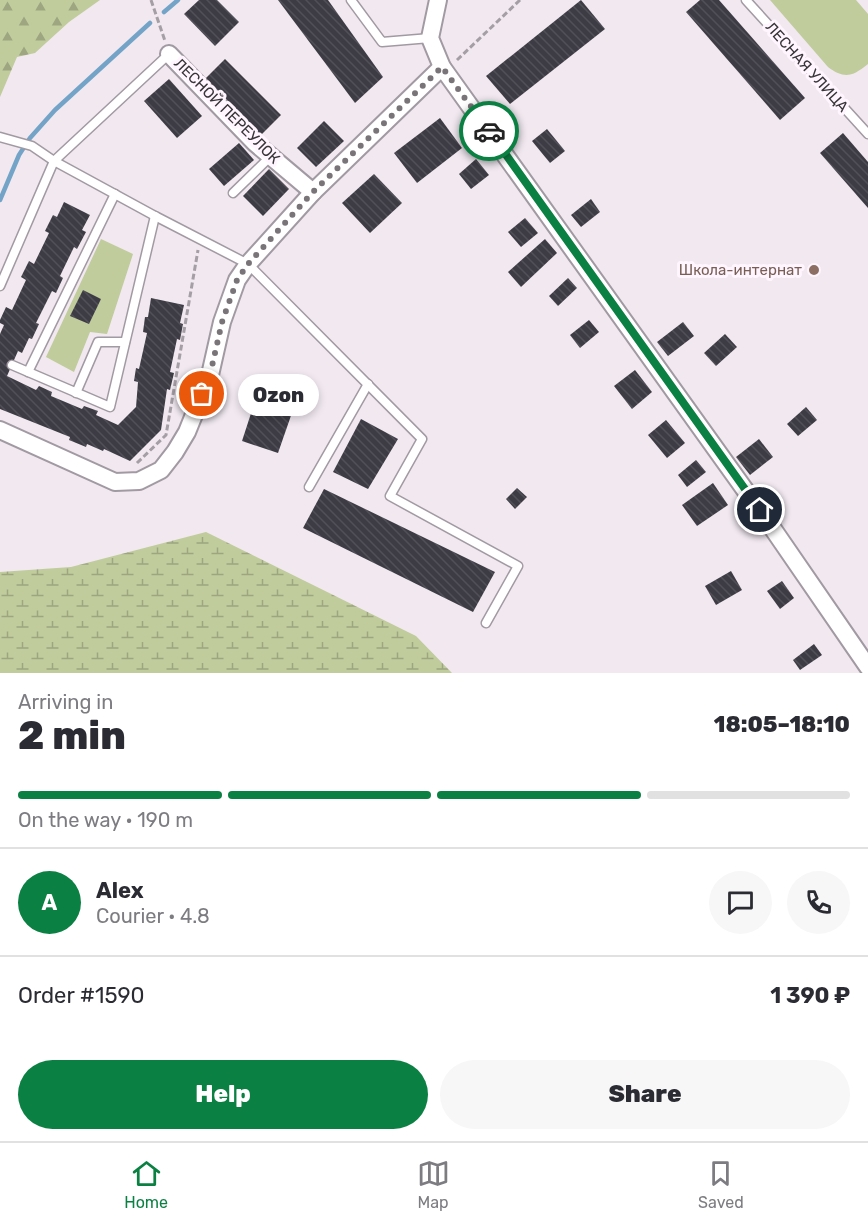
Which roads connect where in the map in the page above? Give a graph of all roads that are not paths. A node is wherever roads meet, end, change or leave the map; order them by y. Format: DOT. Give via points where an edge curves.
graph roads {
  1 [pos="351,0"];
  2 [pos="438,0"];
  3 [pos="746,0"];
  4 [pos="430,38"];
  5 [pos="169,54"];
  6 [pos="446,72"];
  7 [pos="868,134"];
  8 [pos="0,137"];
  9 [pos="271,156"];
  10 [pos="54,161"];
  11 [pos="313,192"];
  12 [pos="233,193"];
  13 [pos="115,194"];
  14 [pos="155,216"];
  15 [pos="248,264"];
  16 [pos="0,286"];
  17 [pos="125,342"];
  18 [pos="12,365"];
  19 [pos="28,372"];
  20 [pos="368,384"];
  21 [pos="76,393"];
  22 [pos="0,430"];
  23 [pos="309,487"];
  24 [pos="486,623"];
  25 [pos="868,667"];
  1 -- 4 [label="lane" via="382,42"];
  2 -- 4 [label="street"];
  3 -- 7 [label="lane, ЛЕСНАЯ УЛИЦА"];
  4 -- 6 [label="street"];
  5 -- 9 [label="street, ЛЕСНОЙ ПЕРЕУЛОК"];
  5 -- 10 [label="lane"];
  6 -- 11 [label="street"];
  6 -- 25 [label="street"];
  8 -- 10 [label="lane" via="32,146"];
  9 -- 11 [label="street, ЛЕСНОЙ ПЕРЕУЛОК"];
  9 -- 12 [label="lane"];
  10 -- 13 [label="lane"];
  10 -- 16 [label="lane"];
  11 -- 15 [label="street"];
  13 -- 14 [label="lane"];
  13 -- 19 [label="lane"];
  14 -- 15 [label="lane"];
  14 -- 17 [label="lane"];
  15 -- 20 [label="lane"];
  15 -- 22 [label="street" via="237,280 210,375 187,432 161,470 139,481 115,482"];
  17 -- 21 [label="lane" via="98,342"];
  17 -- 21 [label="lane" via="110,407"];
  18 -- 19 [label="lane"];
  19 -- 21 [label="lane"];
  20 -- 23 [label="lane"];
  20 -- 24 [label="lane" via="422,439 390,496 518,566"];
}
